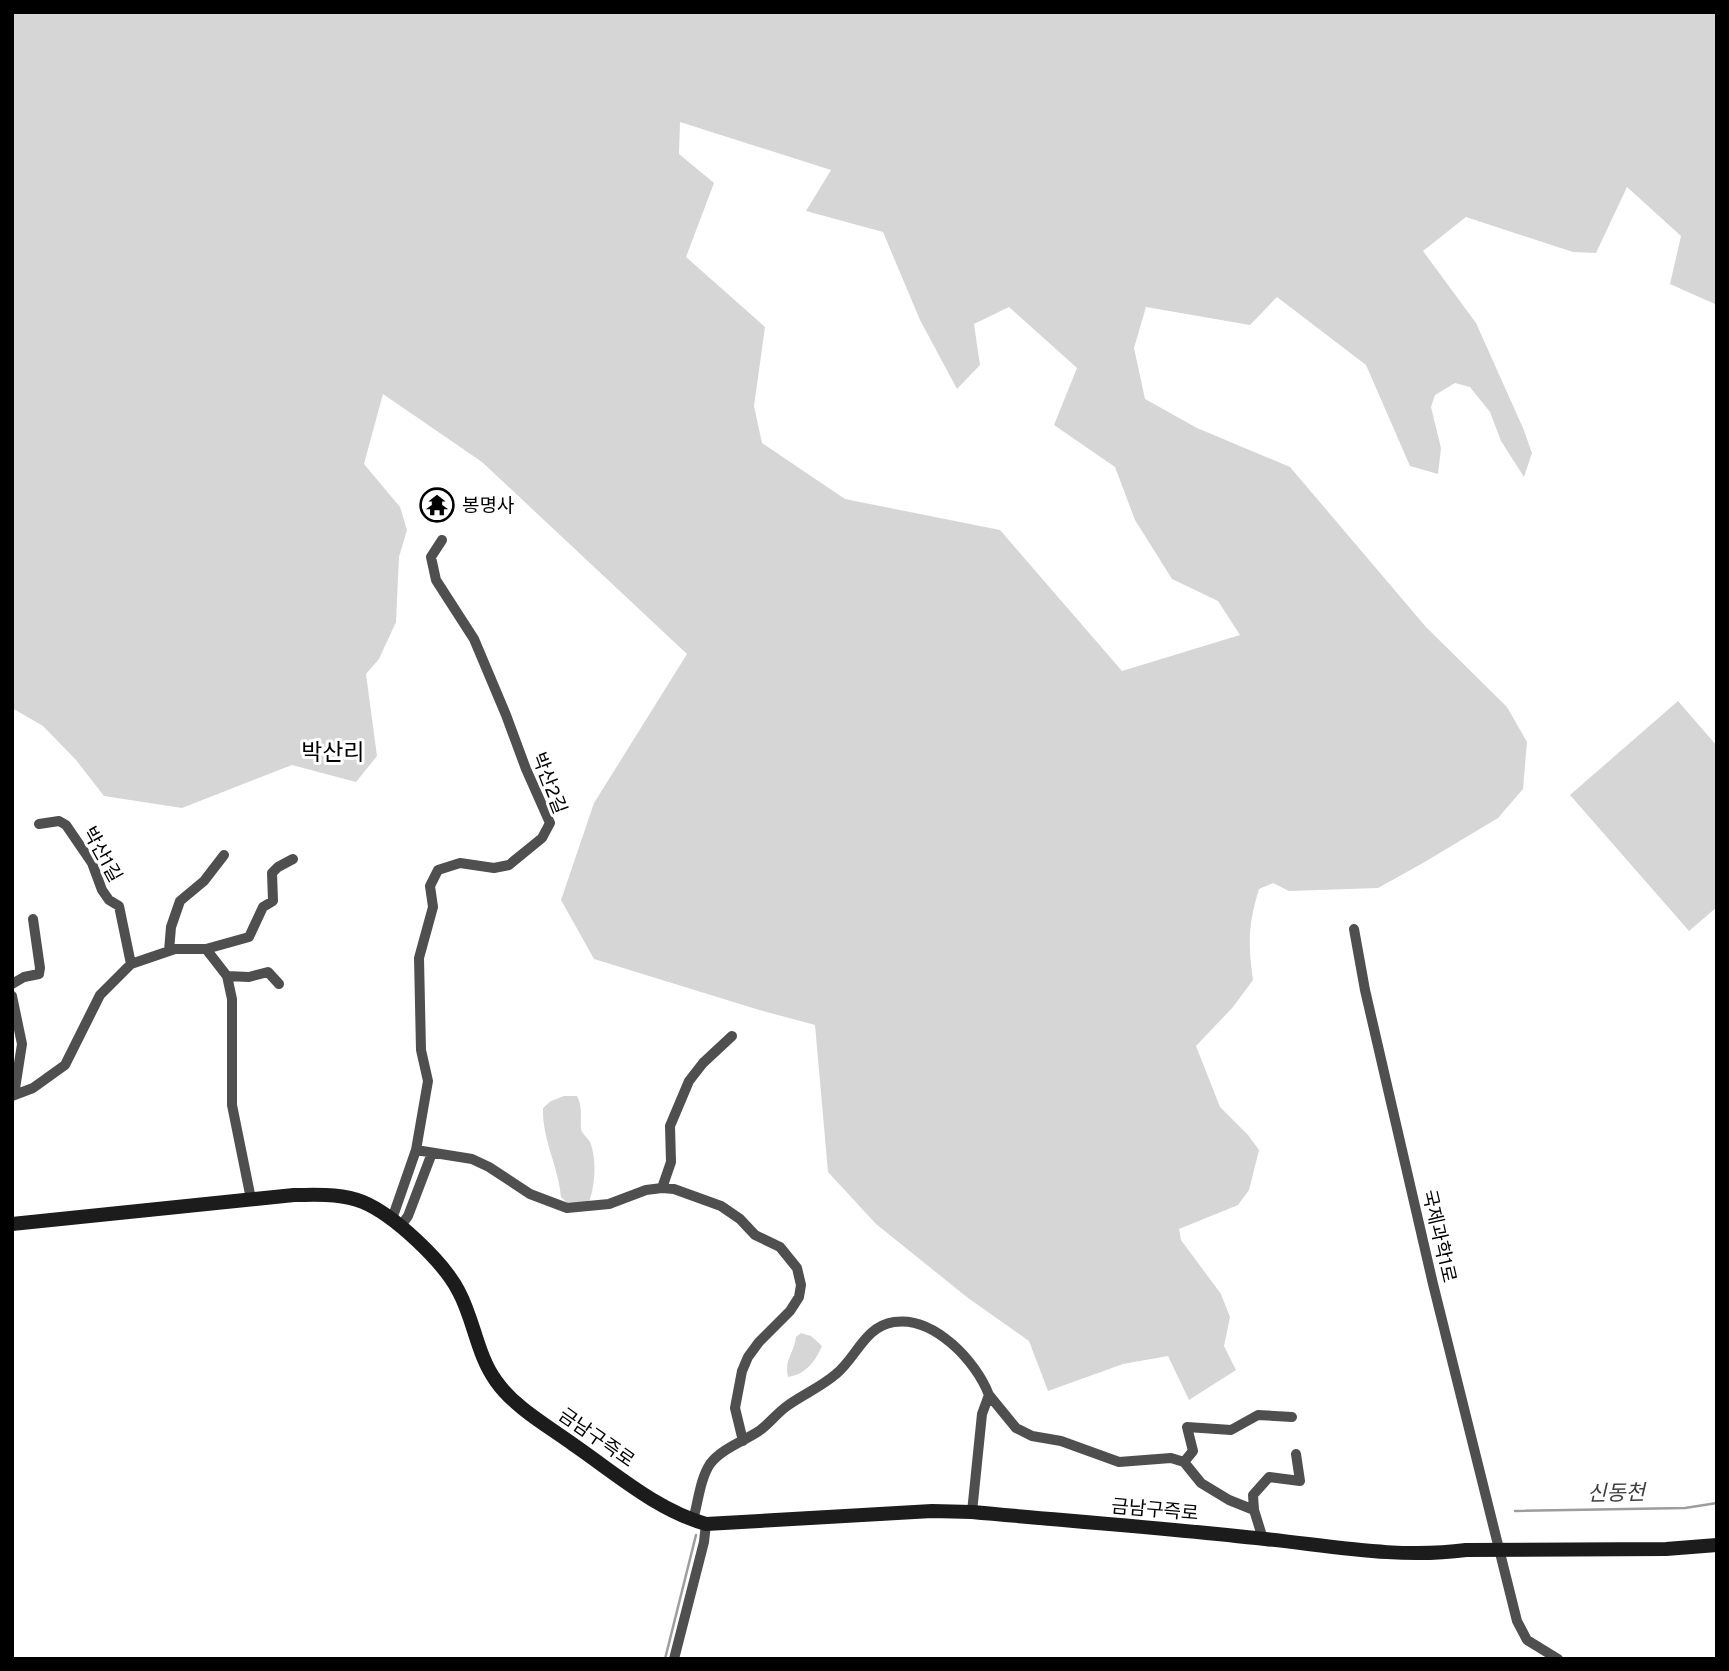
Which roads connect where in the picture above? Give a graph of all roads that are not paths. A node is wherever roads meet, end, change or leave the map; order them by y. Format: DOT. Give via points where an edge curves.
graph roads {
  1 [pos="442,540"];
  2 [pos="39,824"];
  3 [pos="224,855"];
  4 [pos="293,859"];
  5 [pos="33,919"];
  6 [pos="1354,929"];
  7 [pos="206,949"];
  8 [pos="169,951"];
  9 [pos="131,964"];
  10 [pos="227,976"];
  11 [pos="12,984"];
  12 [pos="279,984"];
  13 [pos="12,996"];
  14 [pos="732,1036"];
  15 [pos="13,1095"];
  16 [pos="416,1150"];
  17 [pos="432,1153"];
  18 [pos="662,1188"];
  19 [pos="251,1199"];
  20 [pos="396,1223"];
  21 [pos="12,1224"];
  22 [pos="989,1395"];
  23 [pos="1292,1418"];
  24 [pos="743,1441"];
  25 [pos="1296,1454"];
  26 [pos="1184,1462"];
  27 [pos="1254,1510"];
  28 [pos="972,1512"];
  29 [pos="700,1522"];
  30 [pos="1263,1539"];
  31 [pos="1717,1545"];
  32 [pos="1500,1549"];
  33 [pos="674,1659"];
  34 [pos="1558,1659"];
  1 -- 16 [label="street, 박산2길" via="431,557 436,580 474,639 550,823 542,838 509,865 494,868 460,863 438,870 430,886 433,907 419,958 421,1050 428,1081"];
  2 -- 9 [label="street, 박산1길" via="59,821 77,839 102,890 119,906"];
  3 -- 8 [label="street" via="204,881 180,901"];
  4 -- 7 [label="street" via="272,873 273,901 262,907 249,937"];
  5 -- 11 [label="street" via="39,974"];
  6 -- 32 [label="street, 국제과학1로" via="1433,1284"];
  7 -- 8 [label="street"];
  7 -- 10 [label="street"];
  8 -- 9 [label="street"];
  9 -- 15 [label="street" via="100,995 65,1065 33,1088"];
  10 -- 12 [label="street" via="268,972"];
  10 -- 19 [label="street" via="233,1022 232,1105"];
  13 -- 15 [label="street" via="22,1044"];
  14 -- 18 [label="street" via="690,1081 670,1126 671,1162"];
  16 -- 17 [label="street"];
  16 -- 20 [label="street, 박산2길"];
  17 -- 18 [label="street" via="472,1159 530,1194 568,1208 609,1204"];
  17 -- 20 [label="street" via="408,1216"];
  18 -- 24 [label="street" via="721,1206 755,1235 780,1247 797,1268 799,1297 759,1342 742,1371 735,1408"];
  19 -- 20 [label="main road, 금남구즉로" via="331,1195 362,1202"];
  19 -- 21 [label="main road, 금남구즉로"];
  20 -- 29 [label="main road, 금남구즉로" via="441,1265 459,1292 496,1381 520,1407 649,1497"];
  22 -- 24 [label="street" via="982,1377 938,1333 921,1324 894,1322 878,1327 833,1377"];
  22 -- 26 [label="street" via="1016,1428 1032,1436 1061,1441 1119,1462 1171,1458"];
  22 -- 28 [label="street" via="982,1414"];
  23 -- 26 [label="street" via="1258,1415 1231,1430 1187,1427 1193,1451"];
  24 -- 29 [label="street" via="711,1463 705,1473"];
  25 -- 27 [label="street" via="1300,1481 1269,1477 1253,1495"];
  26 -- 27 [label="street, 금남구즉로" via="1201,1483"];
  27 -- 30 [label="street"];
  28 -- 29 [label="main road, 금남구즉로"];
  28 -- 30 [label="main road, 금남구즉로"];
  29 -- 33 [label="street" via="704,1542"];
  30 -- 32 [label="main road, 금남구즉로" via="1434,1555"];
  31 -- 32 [label="main road, 금남구즉로"];
  32 -- 34 [label="street, 국제과학1로" via="1517,1621 1527,1640"];
}
